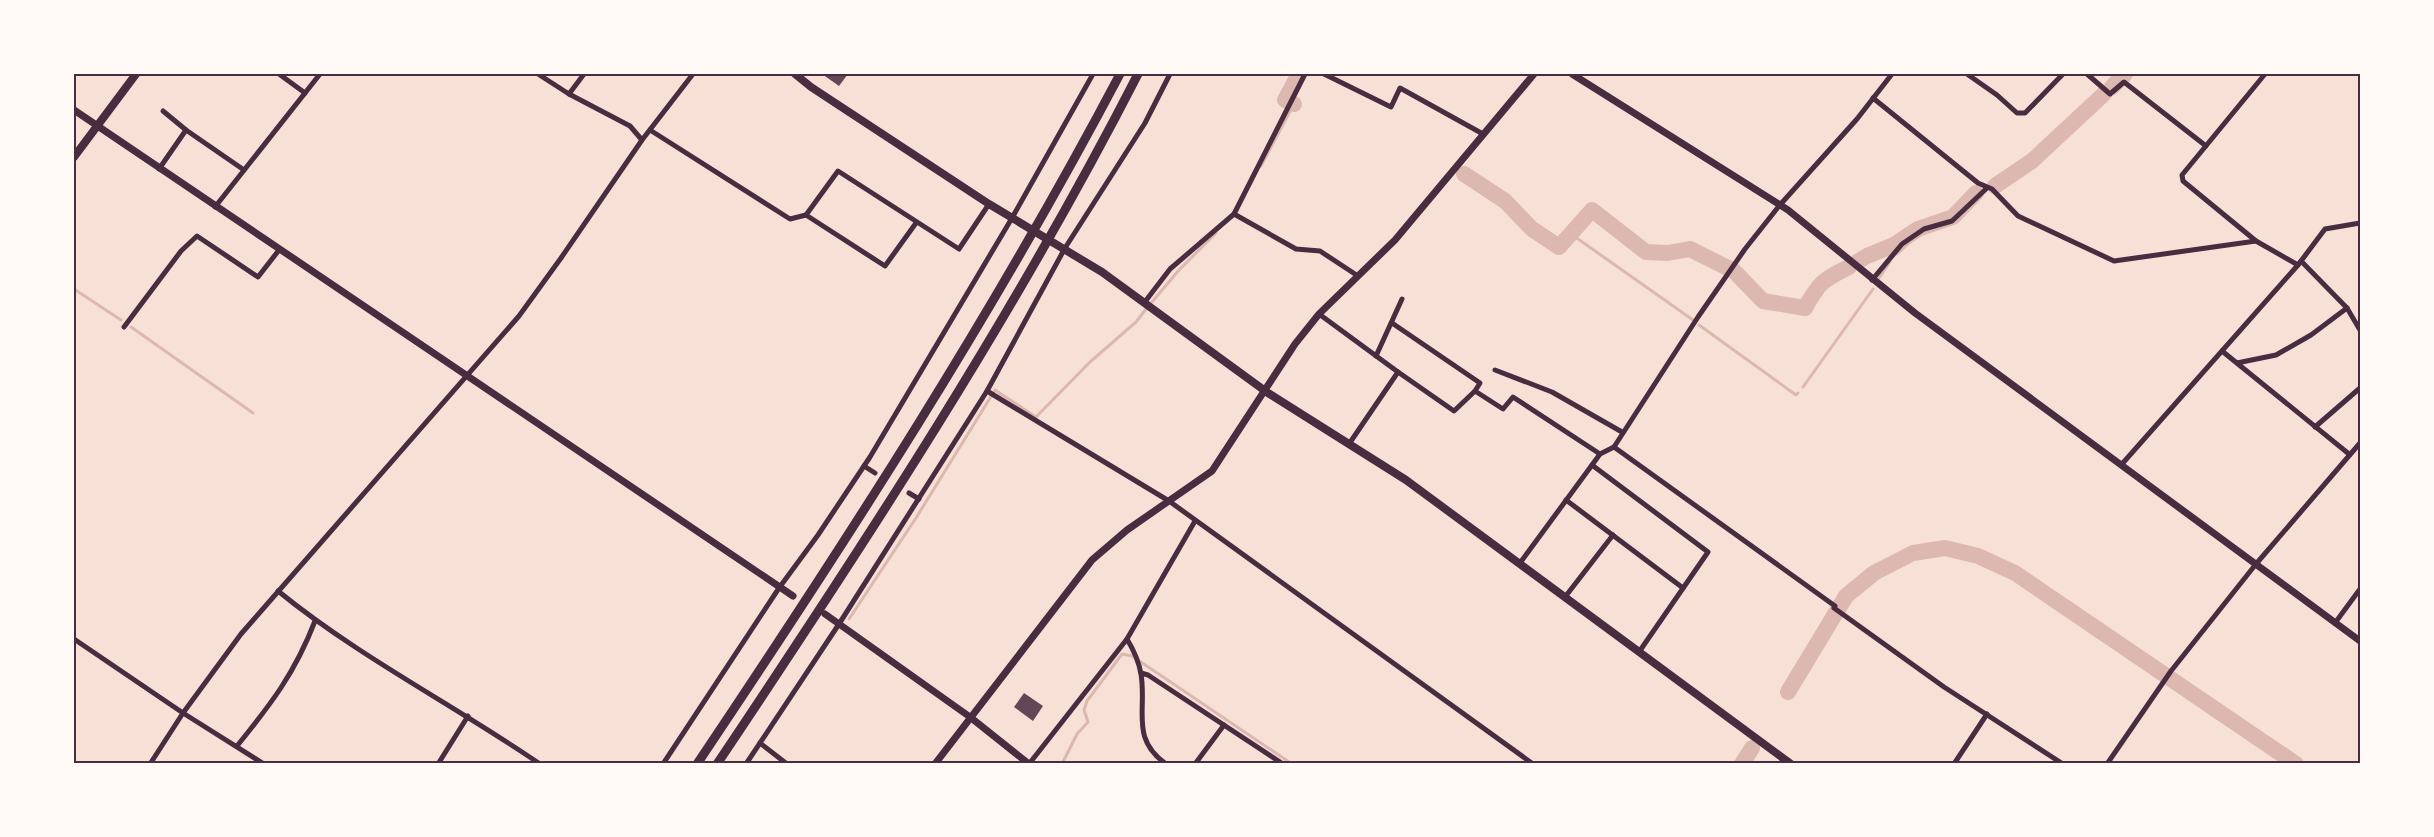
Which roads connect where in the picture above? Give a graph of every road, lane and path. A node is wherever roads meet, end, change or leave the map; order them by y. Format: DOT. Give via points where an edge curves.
graph roads {
  1 [pos="136,74"];
  2 [pos="279,74"];
  3 [pos="320,74"];
  4 [pos="538,74"];
  5 [pos="584,74"];
  6 [pos="693,74"];
  7 [pos="795,74"];
  8 [pos="1093,74"];
  9 [pos="1120,74"];
  10 [pos="1138,74"];
  11 [pos="1170,74"];
  12 [pos="1305,74"];
  13 [pos="1324,74"];
  14 [pos="1534,74"];
  15 [pos="1572,74"];
  16 [pos="1892,74"];
  17 [pos="1967,74"];
  18 [pos="2063,74"];
  19 [pos="2087,74"];
  20 [pos="2265,74"];
  21 [pos="305,93"];
  22 [pos="569,94"];
  23 [pos="1873,98"];
  24 [pos="74,110"];
  25 [pos="163,111"];
  26 [pos="97,125"];
  27 [pos="186,130"];
  28 [pos="650,130"];
  29 [pos="1483,134"];
  30 [pos="642,140"];
  31 [pos="2206,146"];
  32 [pos="74,157"];
  33 [pos="159,169"];
  34 [pos="244,170"];
  35 [pos="1987,188"];
  36 [pos="989,204"];
  37 [pos="1779,206"];
  38 [pos="215,207"];
  39 [pos="1234,214"];
  40 [pos="806,215"];
  41 [pos="1012,218"];
  42 [pos="916,223"];
  43 [pos="2361,223"];
  44 [pos="2256,241"];
  45 [pos="1065,248"];
  46 [pos="279,250"];
  47 [pos="2299,263"];
  48 [pos="1358,276"];
  49 [pos="1872,280"];
  50 [pos="1402,299"];
  51 [pos="1144,303"];
  52 [pos="2347,308"];
  53 [pos="1319,314"];
  54 [pos="1392,322"];
  55 [pos="123,327"];
  56 [pos="2361,330"];
  57 [pos="2222,351"];
  58 [pos="1376,356"];
  59 [pos="2237,363"];
  60 [pos="1495,370"];
  61 [pos="1398,372"];
  62 [pos="467,376"];
  63 [pos="2361,388"];
  64 [pos="987,391"];
  65 [pos="1266,391"];
  66 [pos="1475,391"];
  67 [pos="2315,427"];
  68 [pos="1622,432"];
  69 [pos="2361,443"];
  70 [pos="1348,444"];
  71 [pos="1614,447"];
  72 [pos="1600,454"];
  73 [pos="2349,454"];
  74 [pos="2122,464"];
  75 [pos="1592,465"];
  76 [pos="864,466"];
  77 [pos="875,473"];
  78 [pos="909,494"];
  79 [pos="919,499"];
  80 [pos="1566,500"];
  81 [pos="1169,501"];
  82 [pos="1195,521"];
  83 [pos="1613,535"];
  84 [pos="1520,563"];
  85 [pos="2256,564"];
  86 [pos="779,588"];
  87 [pos="1683,588"];
  88 [pos="2361,589"];
  89 [pos="278,591"];
  90 [pos="793,596"];
  91 [pos="1565,597"];
  92 [pos="825,614"];
  93 [pos="315,621"];
  94 [pos="2336,623"];
  95 [pos="839,624"];
  96 [pos="74,639"];
  97 [pos="1127,639"];
  98 [pos="2361,641"];
  99 [pos="1639,652"];
  100 [pos="1141,673"];
  101 [pos="183,713"];
  102 [pos="1987,714"];
  103 [pos="468,716"];
  104 [pos="970,717"];
  105 [pos="1224,725"];
  106 [pos="760,743"];
  107 [pos="237,746"];
  108 [pos="150,764"];
  109 [pos="264,764"];
  110 [pos="438,764"];
  111 [pos="540,764"];
  112 [pos="663,764"];
  113 [pos="697,764"];
  114 [pos="717,764"];
  115 [pos="746,764"];
  116 [pos="787,764"];
  117 [pos="935,764"];
  118 [pos="1029,764"];
  119 [pos="1166,764"];
  120 [pos="1195,764"];
  121 [pos="1283,764"];
  122 [pos="1533,764"];
  123 [pos="1791,764"];
  124 [pos="1954,764"];
  125 [pos="2062,764"];
  126 [pos="2107,764"];
  1 -- 26 [label="main road"];
  2 -- 21 [label="street"];
  3 -- 21 [label="street"];
  4 -- 22 [label="street"];
  5 -- 22 [label="street"];
  6 -- 28 [label="street"];
  7 -- 36 [label="main road"];
  8 -- 41 [label="street"];
  9 -- 113 [label="highway" via="1016,262 865,510"];
  10 -- 114 [label="highway" via="1030,271 891,499"];
  11 -- 45 [label="street" via="1145,123"];
  12 -- 39 [label="street"];
  13 -- 29 [label="street" via="1391,106 1400,88"];
  14 -- 29 [label="street"];
  15 -- 37 [label="street"];
  16 -- 23 [label="street"];
  17 -- 18 [label="street" via="2017,113 2025,113"];
  19 -- 31 [label="street" via="2110,93 2124,82"];
  20 -- 31 [label="street"];
  21 -- 34 [label="street"];
  22 -- 30 [label="street" via="630,126"];
  23 -- 35 [label="street"];
  23 -- 37 [label="street"];
  24 -- 26 [label="street"];
  25 -- 27 [label="street"];
  26 -- 32 [label="main road"];
  26 -- 33 [label="street"];
  27 -- 33 [label="street"];
  27 -- 34 [label="street"];
  28 -- 30 [label="street"];
  28 -- 40 [label="street" via="790,219"];
  29 -- 48 [label="street" via="1395,240"];
  30 -- 62 [label="street" via="519,316"];
  31 -- 44 [label="street" via="2182,175 2183,181"];
  33 -- 38 [label="street"];
  34 -- 38 [label="street"];
  35 -- 44 [label="street" via="2018,216 2114,261"];
  35 -- 49 [label="street" via="1952,221 1924,229 1902,244"];
  36 -- 41 [label="main road"];
  36 -- 42 [label="street" via="959,249"];
  37 -- 49 [label="street"];
  37 -- 68 [label="street" via="1731,269"];
  38 -- 46 [label="street"];
  39 -- 48 [label="street" via="1296,249 1320,251"];
  39 -- 51 [label="street" via="1170,269"];
  40 -- 42 [label="street" via="885,266"];
  40 -- 42 [label="street" via="838,171"];
  41 -- 45 [label="main road"];
  41 -- 76 [label="street"];
  43 -- 47 [label="street" via="2325,229"];
  44 -- 47 [label="street"];
  45 -- 51 [label="main road"];
  45 -- 64 [label="street"];
  46 -- 55 [label="street" via="258,277 197,236"];
  46 -- 62 [label="street"];
  47 -- 52 [label="street"];
  47 -- 57 [label="street"];
  48 -- 53 [label="street"];
  49 -- 74 [label="street"];
  50 -- 54 [label="street"];
  51 -- 65 [label="main road"];
  52 -- 56 [label="street"];
  52 -- 59 [label="street" via="2276,355"];
  53 -- 58 [label="street"];
  53 -- 65 [label="street"];
  54 -- 58 [label="street"];
  54 -- 66 [label="street" via="1480,383"];
  57 -- 59 [label="street"];
  57 -- 74 [label="street"];
  58 -- 61 [label="street"];
  59 -- 67 [label="street"];
  60 -- 68 [label="street" via="1552,392"];
  61 -- 66 [label="street" via="1454,411"];
  61 -- 70 [label="street"];
  62 -- 86 [label="street"];
  62 -- 89 [label="street"];
  63 -- 67 [label="street"];
  64 -- 79 [label="street"];
  64 -- 81 [label="street"];
  65 -- 70 [label="main road"];
  65 -- 81 [label="street" via="1212,471"];
  66 -- 72 [label="street" via="1503,409 1513,397"];
  67 -- 73 [label="street"];
  68 -- 71 [label="street"];
  69 -- 73 [label="street"];
  70 -- 84 [label="main road" via="1406,480"];
  71 -- 72 [label="street"];
  71 -- 102 [label="street" via="1944,687"];
  72 -- 75 [label="street"];
  73 -- 85 [label="street"];
  74 -- 85 [label="street"];
  75 -- 80 [label="street"];
  75 -- 87 [label="street" via="1708,552"];
  76 -- 77 [label="street"];
  76 -- 86 [label="street"];
  78 -- 79 [label="street"];
  79 -- 95 [label="street"];
  80 -- 83 [label="street"];
  80 -- 84 [label="street"];
  81 -- 82 [label="street"];
  81 -- 104 [label="street" via="1107,546 1079,574"];
  82 -- 97 [label="street"];
  82 -- 122 [label="street"];
  83 -- 87 [label="street"];
  83 -- 91 [label="street"];
  84 -- 91 [label="main road"];
  85 -- 94 [label="street"];
  85 -- 126 [label="street" via="2170,671"];
  86 -- 90 [label="street"];
  86 -- 112 [label="street"];
  87 -- 99 [label="street"];
  88 -- 94 [label="street"];
  89 -- 93 [label="street"];
  89 -- 101 [label="street"];
  91 -- 99 [label="main road"];
  92 -- 95 [label="street"];
  93 -- 103 [label="street"];
  93 -- 107 [label="street" via="279,693"];
  94 -- 98 [label="street"];
  95 -- 104 [label="street"];
  95 -- 106 [label="street"];
  96 -- 101 [label="street"];
  97 -- 100 [label="street"];
  97 -- 118 [label="street"];
  99 -- 123 [label="main road"];
  100 -- 105 [label="street"];
  100 -- 119 [label="street" via="1144,740"];
  101 -- 107 [label="street"];
  101 -- 108 [label="street"];
  102 -- 124 [label="street"];
  102 -- 125 [label="street"];
  103 -- 110 [label="street"];
  103 -- 111 [label="street"];
  104 -- 117 [label="street"];
  104 -- 118 [label="street"];
  105 -- 120 [label="street"];
  105 -- 121 [label="street"];
  106 -- 115 [label="street"];
  106 -- 116 [label="street"];
  107 -- 109 [label="street"];
}
